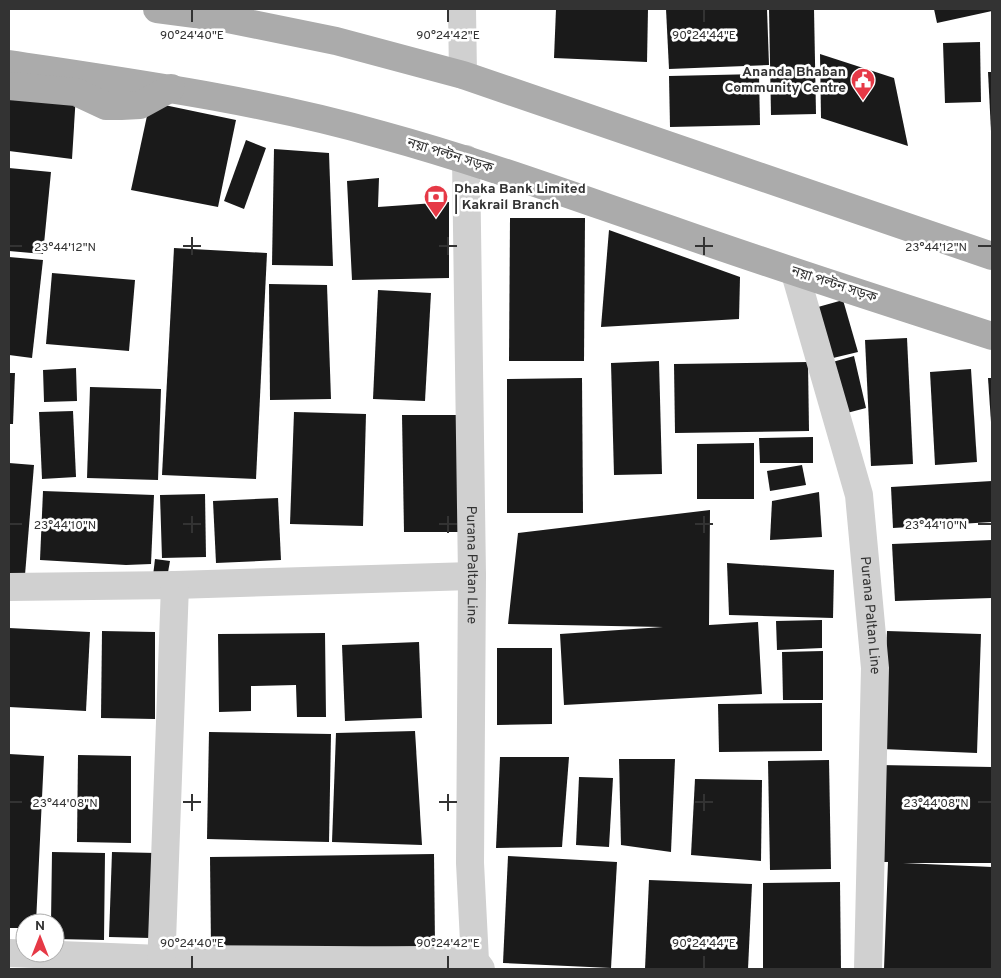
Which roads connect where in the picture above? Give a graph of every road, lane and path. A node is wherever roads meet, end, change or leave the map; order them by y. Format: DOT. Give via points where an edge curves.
graph roads {
  1 [pos="157,9"];
  2 [pos="462,9"];
  3 [pos="9,64"];
  4 [pos="463,75"];
  5 [pos="9,86"];
  6 [pos="171,88"];
  7 [pos="466,160"];
  8 [pos="992,256"];
  9 [pos="794,273"];
  10 [pos="992,336"];
  11 [pos="472,576"];
  12 [pos="175,586"];
  13 [pos="9,587"];
  14 [pos="9,953"];
  15 [pos="161,964"];
  16 [pos="478,965"];
  17 [pos="868,969"];
  1 -- 4 [label="main road" via="218,17 336,41"];
  2 -- 4 [label="street"];
  3 -- 6 [label="main road, নয়া পল্টন সড়ক"];
  4 -- 8 [label="main road"];
  5 -- 6 [label="main road" via="76,92 106,106 140,105"];
  6 -- 7 [label="main road, নয়া পল্টন সড়ক" via="362,130"];
  7 -- 9 [label="main road, নয়া পল্টন সড়ক"];
  7 -- 11 [label="street, Purana Paltan Line"];
  9 -- 10 [label="main road, নয়া পল্টন সড়ক"];
  9 -- 17 [label="street, Purana Paltan Line" via="859,495 875,668"];
  11 -- 12 [label="street"];
  11 -- 16 [label="street, Purana Paltan Line" via="470,863"];
  12 -- 13 [label="street"];
  12 -- 15 [label="street"];
  14 -- 15 [label="street"];
  15 -- 16 [label="street"];
}
